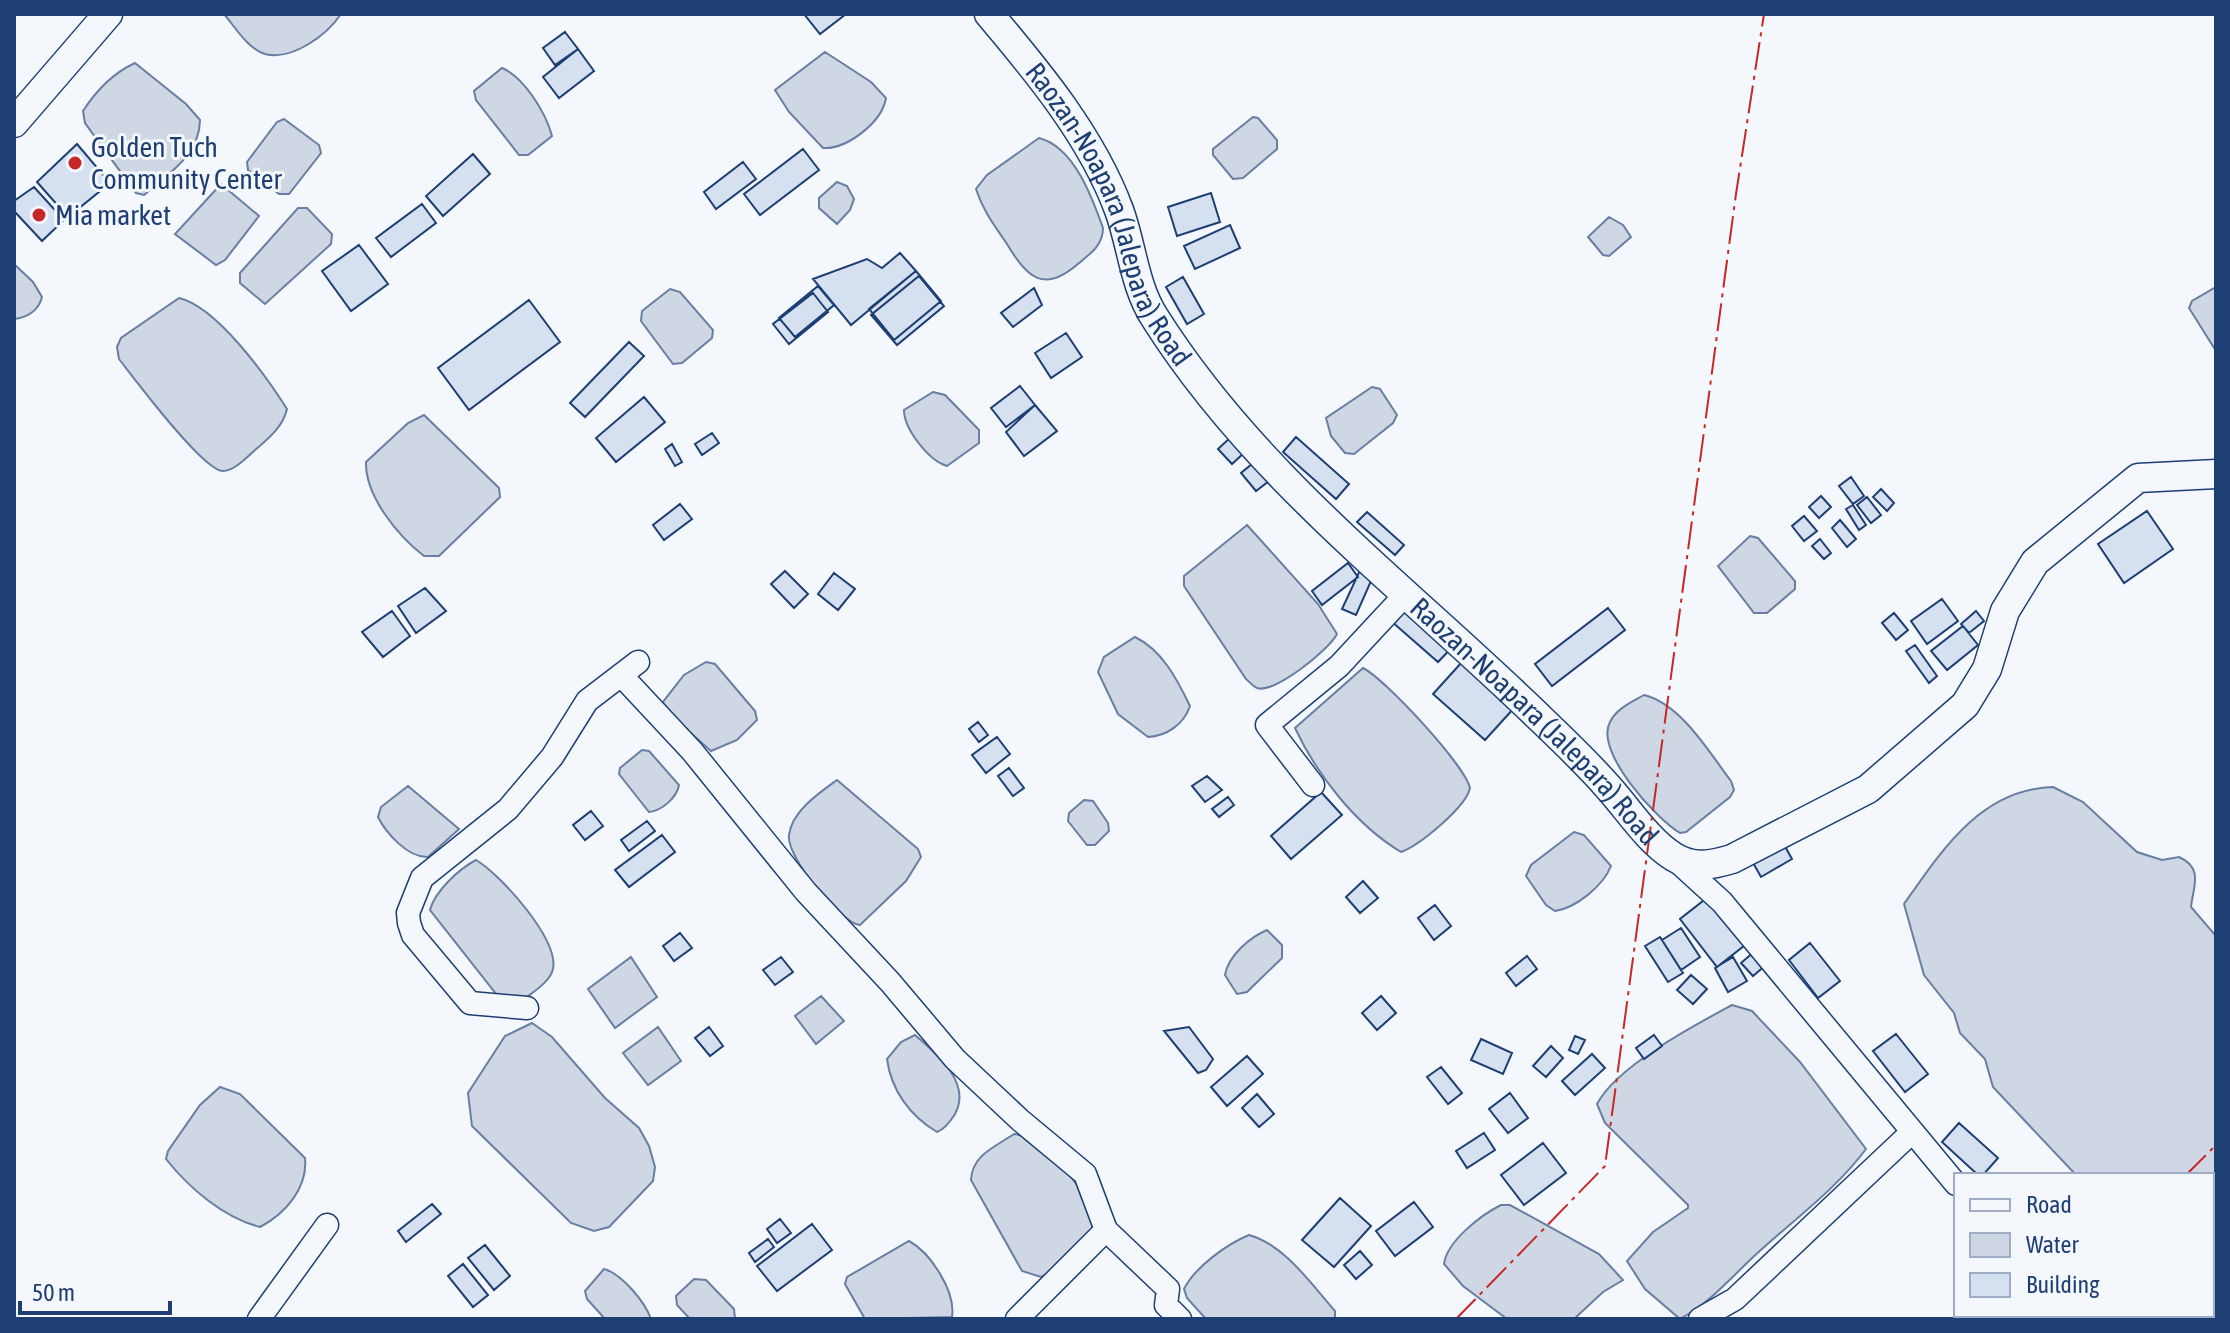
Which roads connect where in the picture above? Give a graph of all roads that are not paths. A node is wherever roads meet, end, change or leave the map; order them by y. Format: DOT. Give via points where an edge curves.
graph roads {
  1 [pos="108,14"];
  2 [pos="989,14"];
  3 [pos="14,123"];
  4 [pos="2216,474"];
  5 [pos="1405,595"];
  6 [pos="1313,785"];
  7 [pos="1673,857"];
  8 [pos="527,1008"];
  9 [pos="1912,1132"];
  10 [pos="1954,1182"];
  11 [pos="327,1225"];
  12 [pos="1106,1230"];
  13 [pos="259,1319"];
  14 [pos="1017,1319"];
  15 [pos="1180,1319"];
  16 [pos="1700,1319"];
  1 -- 3 [label="main road"];
  2 -- 5 [label="main road, Raozan-Noapara (Jalepara) Road" via="1057,101 1105,178 1155,320 1281,476"];
  4 -- 7 [label="main road, Raozan-Noapara (Jalepara) Road" via="2138,478 2035,562 2005,611 1987,669 1965,705 1868,789 1732,859 1700,866"];
  5 -- 6 [label="street" via="1339,666 1267,725"];
  5 -- 7 [label="main road, Raozan-Noapara (Jalepara) Road" via="1558,736"];
  7 -- 9 [label="street" via="1722,902"];
  8 -- 12 [label="street" via="470,1003 413,935 408,913 422,878 508,809 552,757 587,701 630,669 806,892 955,1059 1085,1174"];
  9 -- 10 [label="street"];
  9 -- 16 [label="street" via="1735,1299"];
  11 -- 13 [label="street"];
  12 -- 14 [label="street"];
  12 -- 15 [label="street" via="1168,1289 1166,1305"];
}
